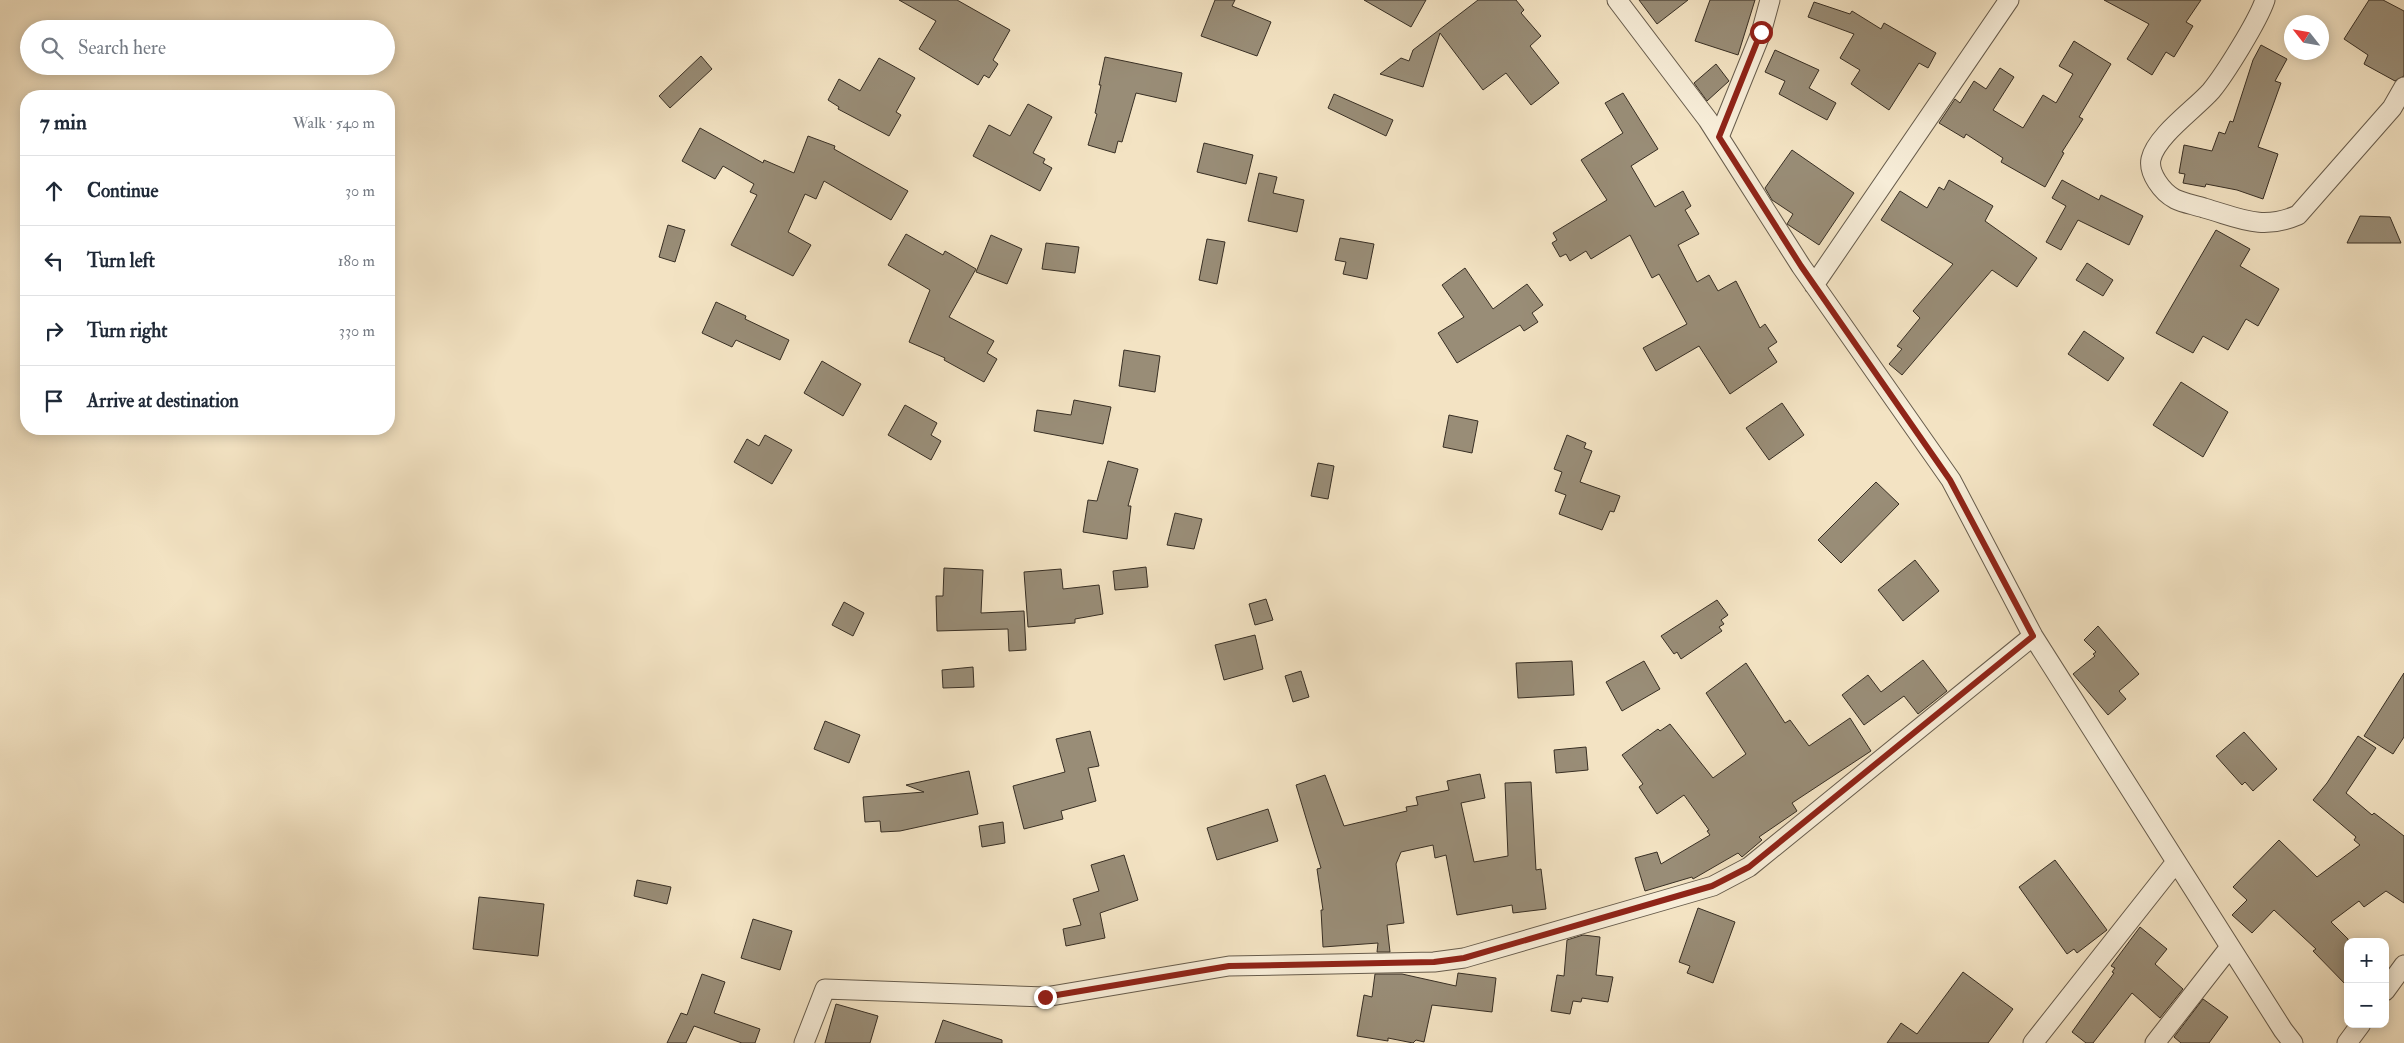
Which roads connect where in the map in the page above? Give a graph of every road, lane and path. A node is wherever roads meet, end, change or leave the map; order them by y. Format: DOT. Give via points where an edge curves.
graph roads {
  1 [pos="1617,0"];
  2 [pos="1770,0"];
  3 [pos="2009,0"];
  4 [pos="2265,0"];
  5 [pos="2404,87"];
  6 [pos="1719,137"];
  7 [pos="1814,285"];
  8 [pos="2033,636"];
  9 [pos="2176,862"];
  10 [pos="2230,947"];
  11 [pos="2404,965"];
  12 [pos="2389,986"];
  13 [pos="2358,1028"];
  14 [pos="2283,1039"];
  15 [pos="804,1043"];
  16 [pos="2033,1043"];
  17 [pos="2155,1043"];
  18 [pos="2348,1043"];
  1 -- 6 [label="street"];
  2 -- 6 [label="street" via="1761,32"];
  3 -- 7 [label="street"];
  4 -- 5 [label="street" via="2212,90 2158,144 2150,160 2154,176 2175,199 2258,224 2280,223 2298,215 2392,108"];
  6 -- 7 [label="street"];
  7 -- 8 [label="street" via="1950,480"];
  8 -- 9 [label="street"];
  8 -- 15 [label="street" via="1749,867 1712,886 1464,958 1434,962 1229,966 1045,997 825,989"];
  9 -- 10 [label="street"];
  9 -- 16 [label="street"];
  10 -- 14 [label="street"];
  10 -- 17 [label="street"];
  11 -- 12 [label="street"];
  13 -- 18 [label="street"];
}
